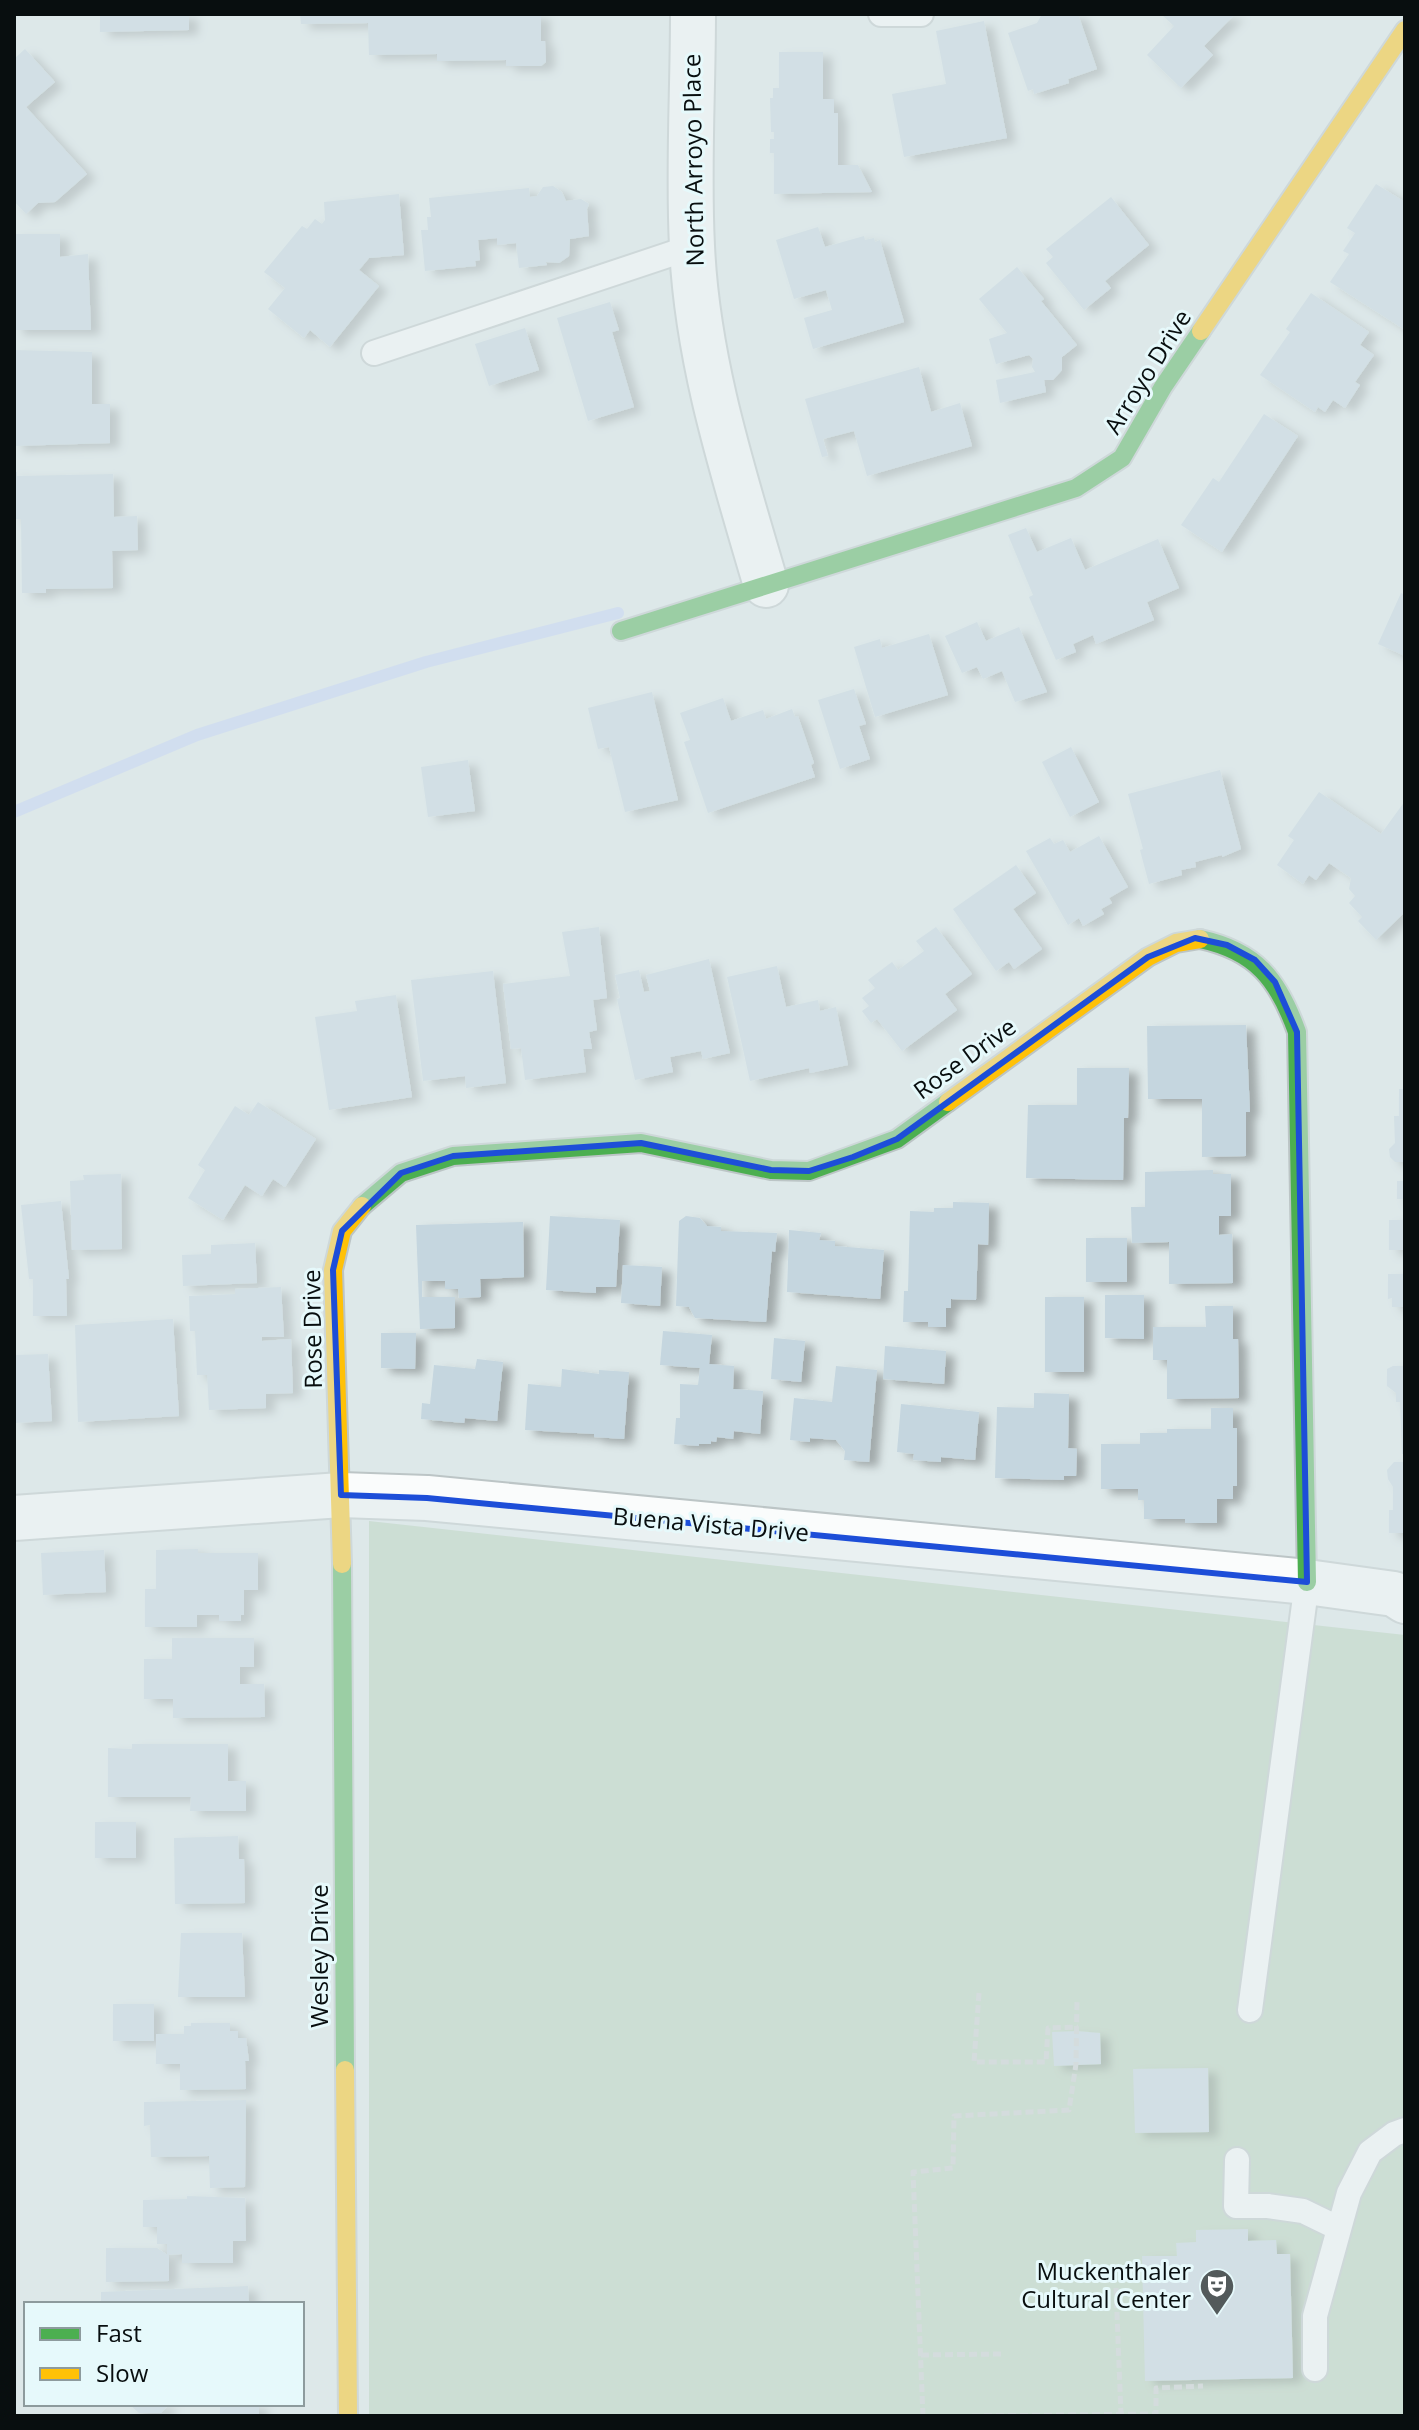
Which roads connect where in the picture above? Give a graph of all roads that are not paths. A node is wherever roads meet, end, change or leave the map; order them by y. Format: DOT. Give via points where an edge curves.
graph roads {
  1 [pos="693,14"];
  2 [pos="881,14"];
  3 [pos="921,14"];
  4 [pos="1405,30"];
  5 [pos="692,247"];
  6 [pos="374,353"];
  7 [pos="766,585"];
  8 [pos="621,631"];
  9 [pos="341,1495"];
  10 [pos="14,1518"];
  11 [pos="1307,1582"];
  12 [pos="1405,1601"];
  13 [pos="1250,2010"];
  14 [pos="1405,2130"];
  15 [pos="1237,2160"];
  16 [pos="1338,2228"];
  17 [pos="1315,2369"];
  18 [pos="348,2416"];
  1 -- 5 [label="street, North Arroyo Place"];
  2 -- 3 [label="lane"];
  4 -- 7 [label="street, Arroyo Drive" via="1163,387 1122,458 1076,488"];
  5 -- 6 [label="lane"];
  5 -- 7 [label="street, North Arroyo Place" via="704,347 729,462"];
  7 -- 8 [label="street, Arroyo Drive"];
  9 -- 10 [label="street, Buena Vista Drive"];
  9 -- 11 [label="street, Buena Vista Drive" via="427,1498"];
  9 -- 11 [label="street, Rose Drive" via="333,1270 342,1231 401,1173 453,1156 641,1143 771,1170 809,1171 897,1139 1148,957 1195,938 1227,945 1255,960 1289,1005 1297,1032"];
  9 -- 18 [label="street, Wesley Drive"];
  11 -- 12 [label="street, Buena Vista Drive" via="1394,1594"];
  11 -- 13 [label="lane"];
  14 -- 16 [label="lane" via="1370,2152"];
  15 -- 16 [label="lane" via="1236,2206 1303,2211"];
  16 -- 17 [label="lane" via="1315,2316"];
}
